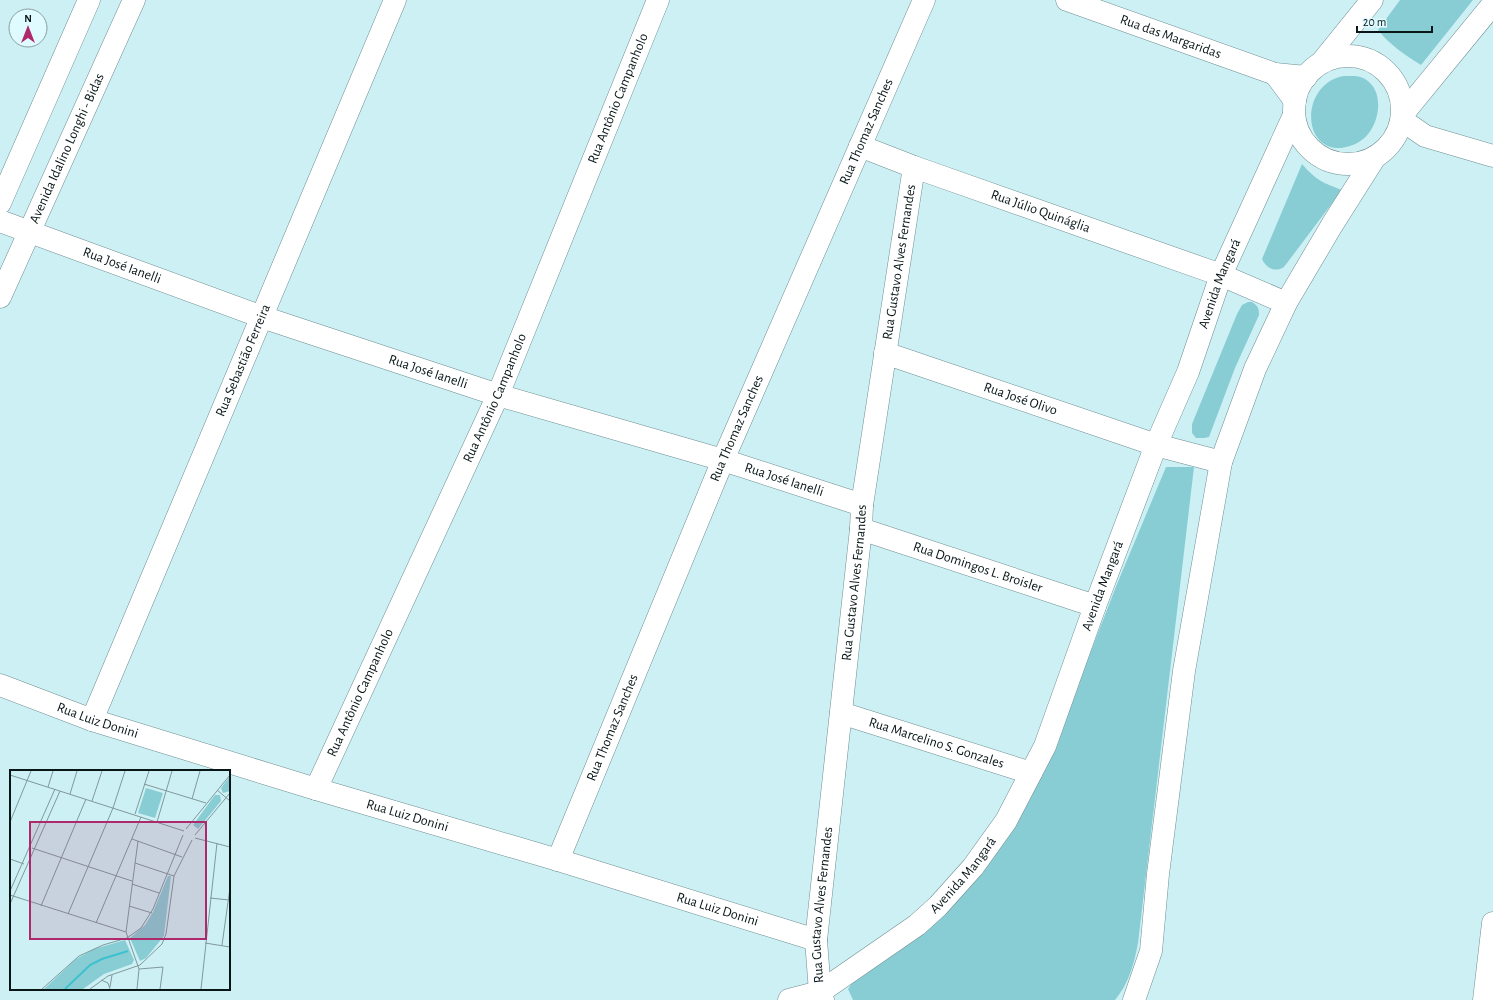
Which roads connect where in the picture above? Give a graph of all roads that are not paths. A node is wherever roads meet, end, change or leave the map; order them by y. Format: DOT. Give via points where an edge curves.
graph roads {
  1 [pos="89,0"];
  2 [pos="134,0"];
  3 [pos="395,0"];
  4 [pos="658,0"];
  5 [pos="924,0"];
  6 [pos="1372,0"];
  7 [pos="1072,1"];
  8 [pos="1493,4"];
  9 [pos="1322,62"];
  10 [pos="1275,74"];
  11 [pos="1306,76"];
  12 [pos="1294,108"];
  13 [pos="1400,124"];
  14 [pos="860,146"];
  15 [pos="1493,156"];
  16 [pos="1376,157"];
  17 [pos="914,167"];
  18 [pos="0,203"];
  19 [pos="0,222"];
  20 [pos="30,233"];
  21 [pos="1221,276"];
  22 [pos="0,297"];
  23 [pos="1286,303"];
  24 [pos="262,317"];
  25 [pos="885,353"];
  26 [pos="498,395"];
  27 [pos="1156,445"];
  28 [pos="723,460"];
  29 [pos="1221,462"];
  30 [pos="862,506"];
  31 [pos="861,529"];
  32 [pos="1096,606"];
  33 [pos="0,685"];
  34 [pos="841,713"];
  35 [pos="92,720"];
  36 [pos="1031,773"];
  37 [pos="316,789"];
  38 [pos="558,860"];
  39 [pos="1493,923"];
  40 [pos="816,940"];
  41 [pos="822,996"];
  42 [pos="789,1000"];
  43 [pos="1134,1000"];
  44 [pos="1484,1000"];
  1 -- 18 [label="street"];
  2 -- 20 [label="street, Avenida Idalino Longhi - Bidas"];
  3 -- 24 [label="street, Rua Sebastião Ferreira"];
  4 -- 26 [label="street, Rua Antônio Campanholo"];
  5 -- 14 [label="street, Rua Thomaz Sanches"];
  6 -- 9 [label="street"];
  7 -- 10 [label="street, Rua das Margaridas"];
  8 -- 13 [label="street"];
  9 -- 11 [label="street"];
  9 -- 13 [label="street" via="1350,56 1378,65 1389,74 1397,86 1401,100"];
  10 -- 11 [label="street, Rua das Margaridas"];
  10 -- 12 [label="street"];
  11 -- 12 [label="street" via="1298,88"];
  12 -- 16 [label="street" via="1298,130 1305,143 1316,154 1346,164 1361,163"];
  12 -- 21 [label="street, Avenida Mangará"];
  13 -- 15 [label="street" via="1425,136"];
  13 -- 16 [label="street" via="1387,148"];
  14 -- 17 [label="street, Rua Júlio Quináglia"];
  14 -- 28 [label="street, Rua Thomaz Sanches"];
  16 -- 23 [label="street"];
  17 -- 21 [label="street, Rua Júlio Quináglia"];
  17 -- 25 [label="street, Rua Gustavo Alves Fernandes"];
  19 -- 20 [label="street, Rua José Ianelli"];
  20 -- 22 [label="street, Avenida Idalino Longhi - Bidas"];
  20 -- 24 [label="street, Rua José Ianelli"];
  21 -- 23 [label="street, Rua Júlio Quináglia"];
  21 -- 27 [label="street, Avenida Mangará" via="1188,372"];
  23 -- 29 [label="street" via="1255,369"];
  24 -- 26 [label="street, Rua José Ianelli"];
  24 -- 35 [label="street, Rua Sebastião Ferreira"];
  25 -- 27 [label="street, Rua José Olivo"];
  25 -- 30 [label="street, Rua Gustavo Alves Fernandes"];
  26 -- 28 [label="street, Rua José Ianelli"];
  26 -- 37 [label="street, Rua Antônio Campanholo"];
  27 -- 29 [label="street, Rua José Olivo"];
  27 -- 32 [label="street, Avenida Mangará"];
  28 -- 30 [label="street, Rua José Ianelli"];
  28 -- 38 [label="street, Rua Thomaz Sanches"];
  29 -- 43 [label="street" via="1184,671 1158,874 1151,951"];
  30 -- 31 [label="street, Rua Gustavo Alves Fernandes"];
  31 -- 32 [label="street, Rua Domingos L. Broisler"];
  31 -- 34 [label="street, Rua Gustavo Alves Fernandes"];
  32 -- 36 [label="street, Avenida Mangará" via="1046,746"];
  33 -- 35 [label="street, Rua Luiz Donini"];
  34 -- 36 [label="street, Rua Marcelino S. Gonzales"];
  34 -- 40 [label="street, Rua Gustavo Alves Fernandes"];
  35 -- 37 [label="street, Rua Luiz Donini"];
  36 -- 41 [label="street, Avenida Mangará" via="1006,821 973,867 938,906 917,925"];
  37 -- 38 [label="street, Rua Luiz Donini"];
  38 -- 40 [label="street, Rua Luiz Donini"];
  39 -- 44 [label="street"];
  40 -- 41 [label="street, Rua Gustavo Alves Fernandes"];
  41 -- 42 [label="street"];
}
